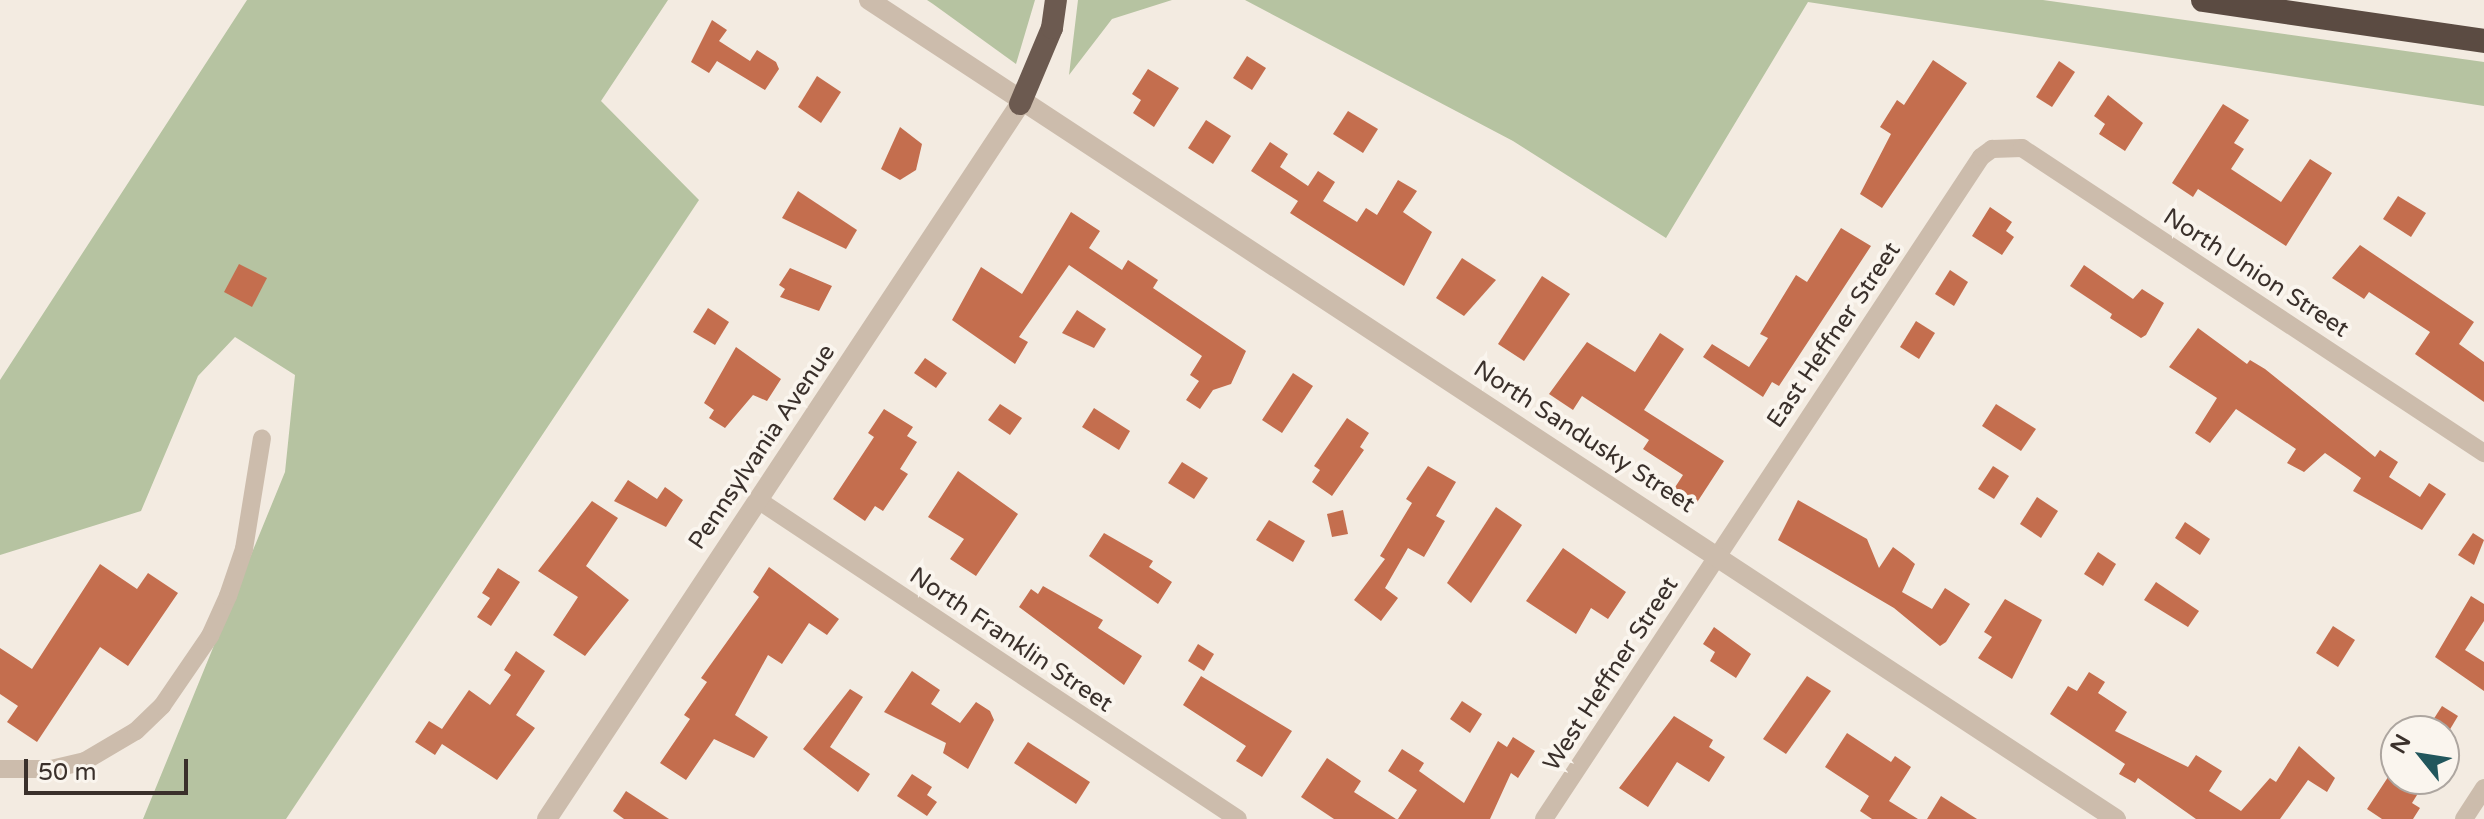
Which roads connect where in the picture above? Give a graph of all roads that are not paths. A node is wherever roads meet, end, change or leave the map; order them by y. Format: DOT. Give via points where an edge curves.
graph roads {
  1 [pos="869,0"];
  2 [pos="1056,0"];
  3 [pos="2203,0"];
  4 [pos="2484,41"];
  5 [pos="1020,104"];
  6 [pos="1997,147"];
  7 [pos="262,438"];
  8 [pos="2484,453"];
  9 [pos="758,500"];
  10 [pos="1717,556"];
  11 [pos="0,769"];
  12 [pos="2484,788"];
  13 [pos="547,819"];
  14 [pos="1238,819"];
  15 [pos="1544,819"];
  16 [pos="2116,819"];
  17 [pos="2464,819"];
  1 -- 5 [label="street, North Sandusky Street"];
  2 -- 5 [label="highway" via="1052,28"];
  3 -- 4 [label="highway"];
  5 -- 9 [label="street, Pennsylvania Avenue"];
  5 -- 10 [label="street, North Sandusky Street" via="1090,141"];
  6 -- 8 [label="street, North Union Street" via="2022,148"];
  6 -- 10 [label="street, East Heffner Street" via="1981,157"];
  7 -- 11 [label="street" via="244,549 228,596 210,636 162,706 127,738 85,761 51,769"];
  9 -- 13 [label="street, Pennsylvania Avenue"];
  9 -- 14 [label="street, North Franklin Street"];
  10 -- 15 [label="street, West Heffner Street"];
  10 -- 16 [label="street, North Sandusky Street"];
  12 -- 17 [label="street"];
}
